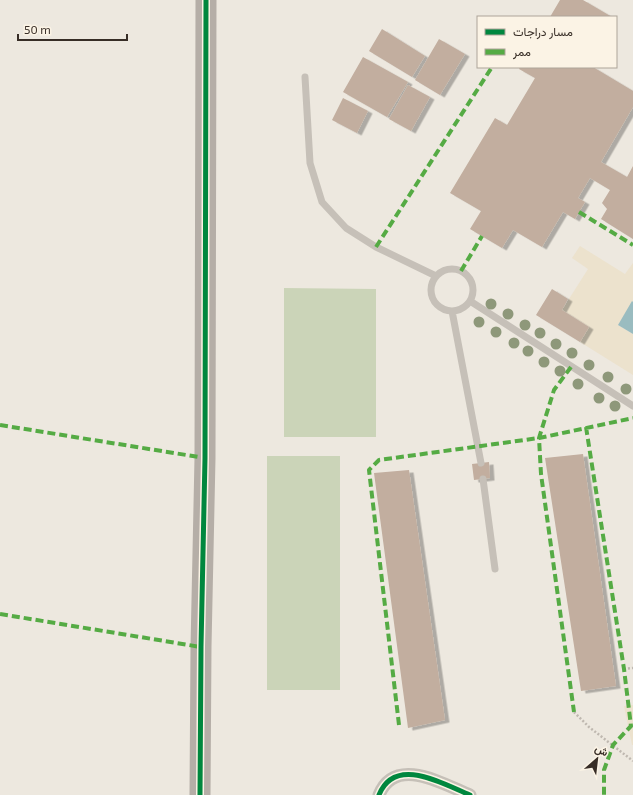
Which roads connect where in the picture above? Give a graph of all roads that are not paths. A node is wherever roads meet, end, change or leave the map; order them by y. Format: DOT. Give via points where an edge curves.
graph roads {
  1 [pos="206,0"];
  2 [pos="305,77"];
  3 [pos="436,276"];
  4 [pos="470,301"];
  5 [pos="452,311"];
  6 [pos="633,406"];
  7 [pos="481,463"];
  8 [pos="483,479"];
  9 [pos="495,569"];
  10 [pos="200,795"];
  11 [pos="379,795"];
  12 [pos="470,795"];
  1 -- 10 [label="main road" via="205,458"];
  2 -- 3 [label="lane" via="310,163 322,202 346,228 376,247"];
  3 -- 4 [label="lane" via="452,269 464,273 472,284 473,293"];
  3 -- 5 [label="lane" via="431,288 433,300 443,310"];
  4 -- 5 [label="lane" via="464,308"];
  4 -- 6 [label="lane"];
  5 -- 7 [label="lane"];
  8 -- 9 [label="lane"];
  11 -- 12 [label="street" via="383,786 393,778 419,774"];
}
